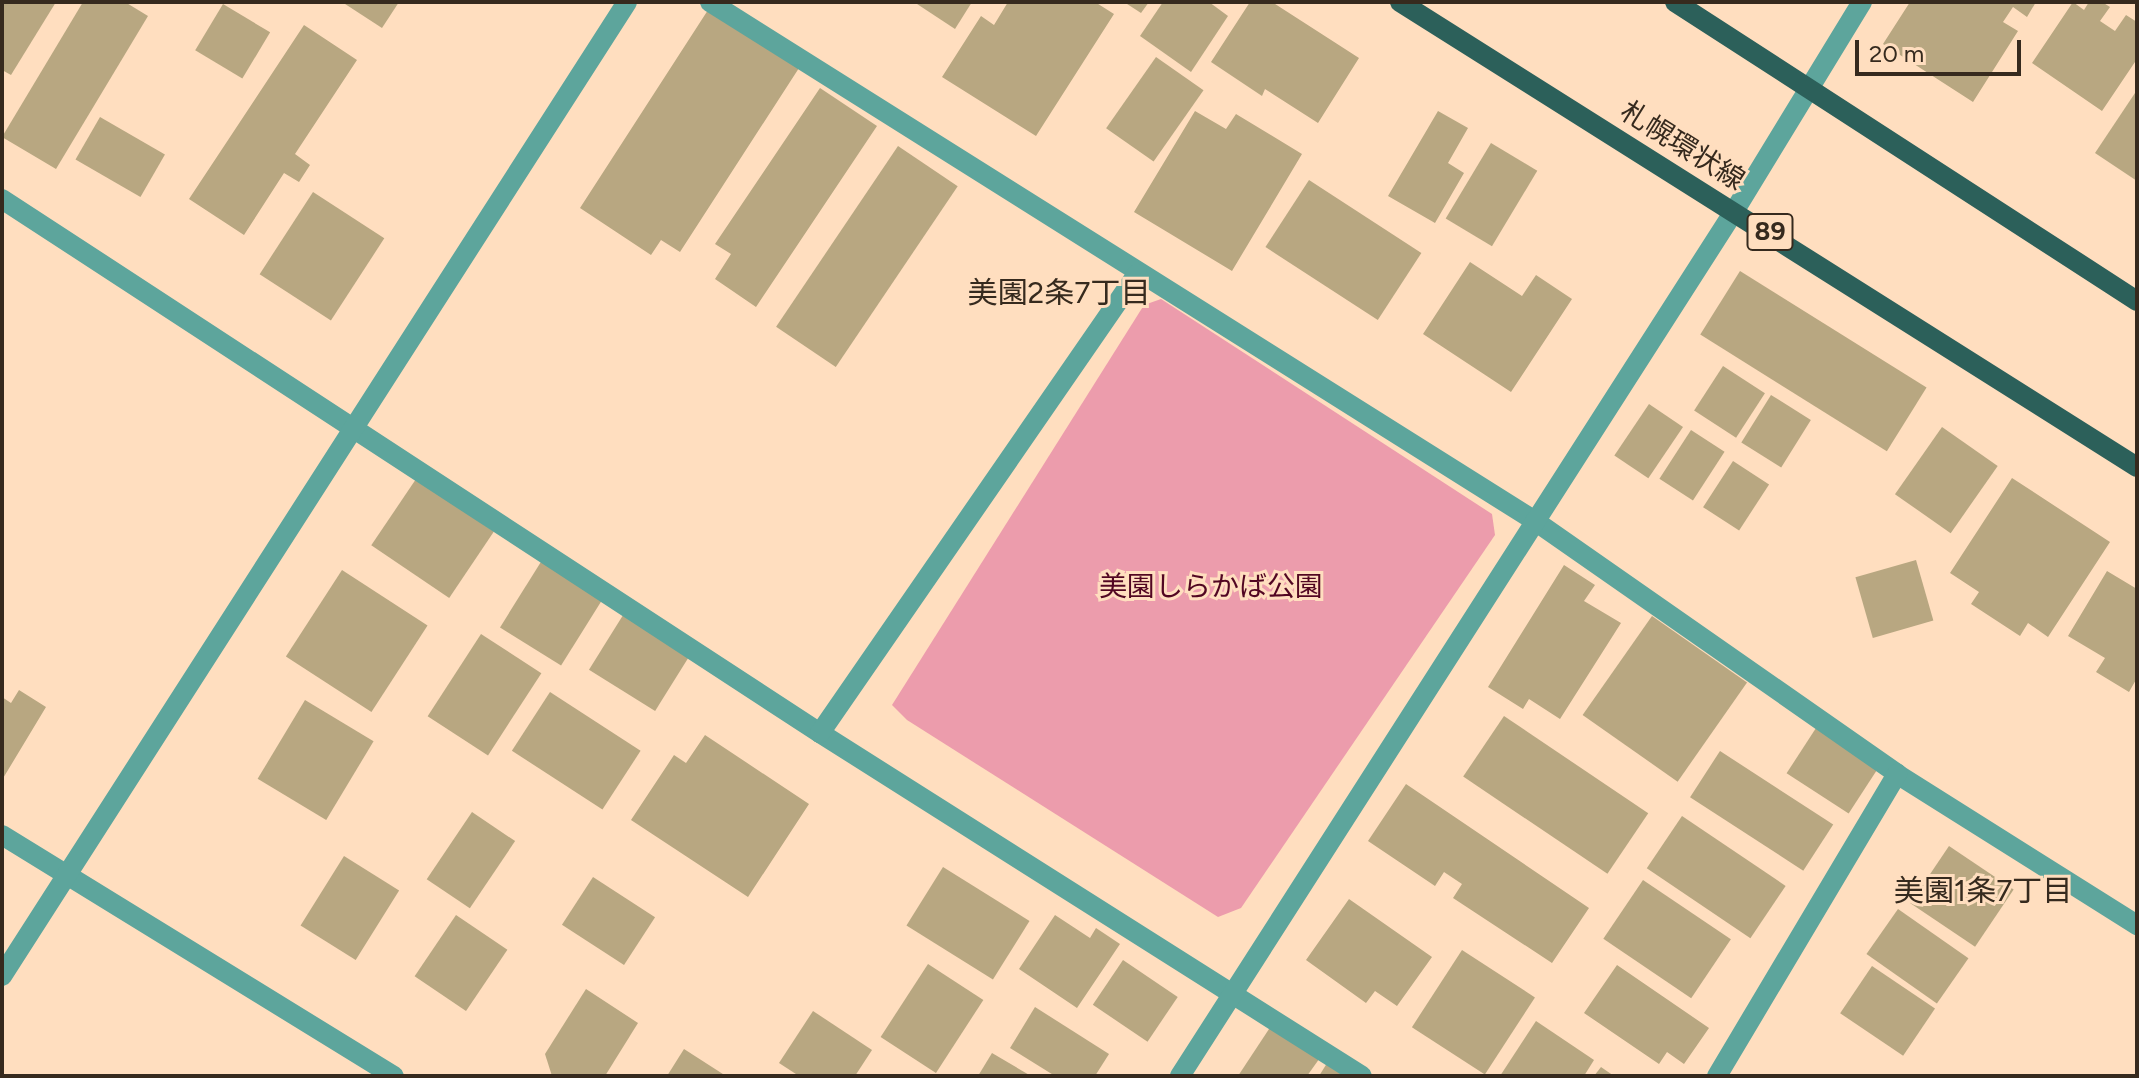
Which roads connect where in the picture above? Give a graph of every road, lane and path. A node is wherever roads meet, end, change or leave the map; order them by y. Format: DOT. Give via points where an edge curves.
graph roads {
  1 [pos="627,2"];
  2 [pos="710,2"];
  3 [pos="1400,2"];
  4 [pos="1675,2"];
  5 [pos="1862,2"];
  6 [pos="1809,85"];
  7 [pos="2,199"];
  8 [pos="1735,210"];
  9 [pos="1137,274"];
  10 [pos="2137,301"];
  11 [pos="358,428"];
  12 [pos="2137,467"];
  13 [pos="1535,521"];
  14 [pos="820,733"];
  15 [pos="1897,774"];
  16 [pos="2,835"];
  17 [pos="66,875"];
  18 [pos="2137,925"];
  19 [pos="2,976"];
  20 [pos="1231,996"];
  21 [pos="394,1076"];
  22 [pos="1180,1076"];
  23 [pos="1362,1076"];
  24 [pos="1717,1076"];
  1 -- 11 [label="street"];
  2 -- 9 [label="street"];
  3 -- 8 [label="main road, 札幌環状線 / 89"];
  4 -- 6 [label="main road"];
  5 -- 6 [label="street"];
  6 -- 8 [label="street"];
  6 -- 10 [label="main road"];
  7 -- 11 [label="street"];
  8 -- 12 [label="main road, 札幌環状線 / 89"];
  8 -- 13 [label="street"];
  9 -- 13 [label="street"];
  9 -- 14 [label="street"];
  11 -- 14 [label="street"];
  11 -- 17 [label="street"];
  13 -- 15 [label="street"];
  13 -- 20 [label="street"];
  14 -- 20 [label="street"];
  15 -- 18 [label="street"];
  15 -- 24 [label="street"];
  16 -- 17 [label="street"];
  17 -- 19 [label="street"];
  17 -- 21 [label="street"];
  20 -- 22 [label="street"];
  20 -- 23 [label="street"];
}
